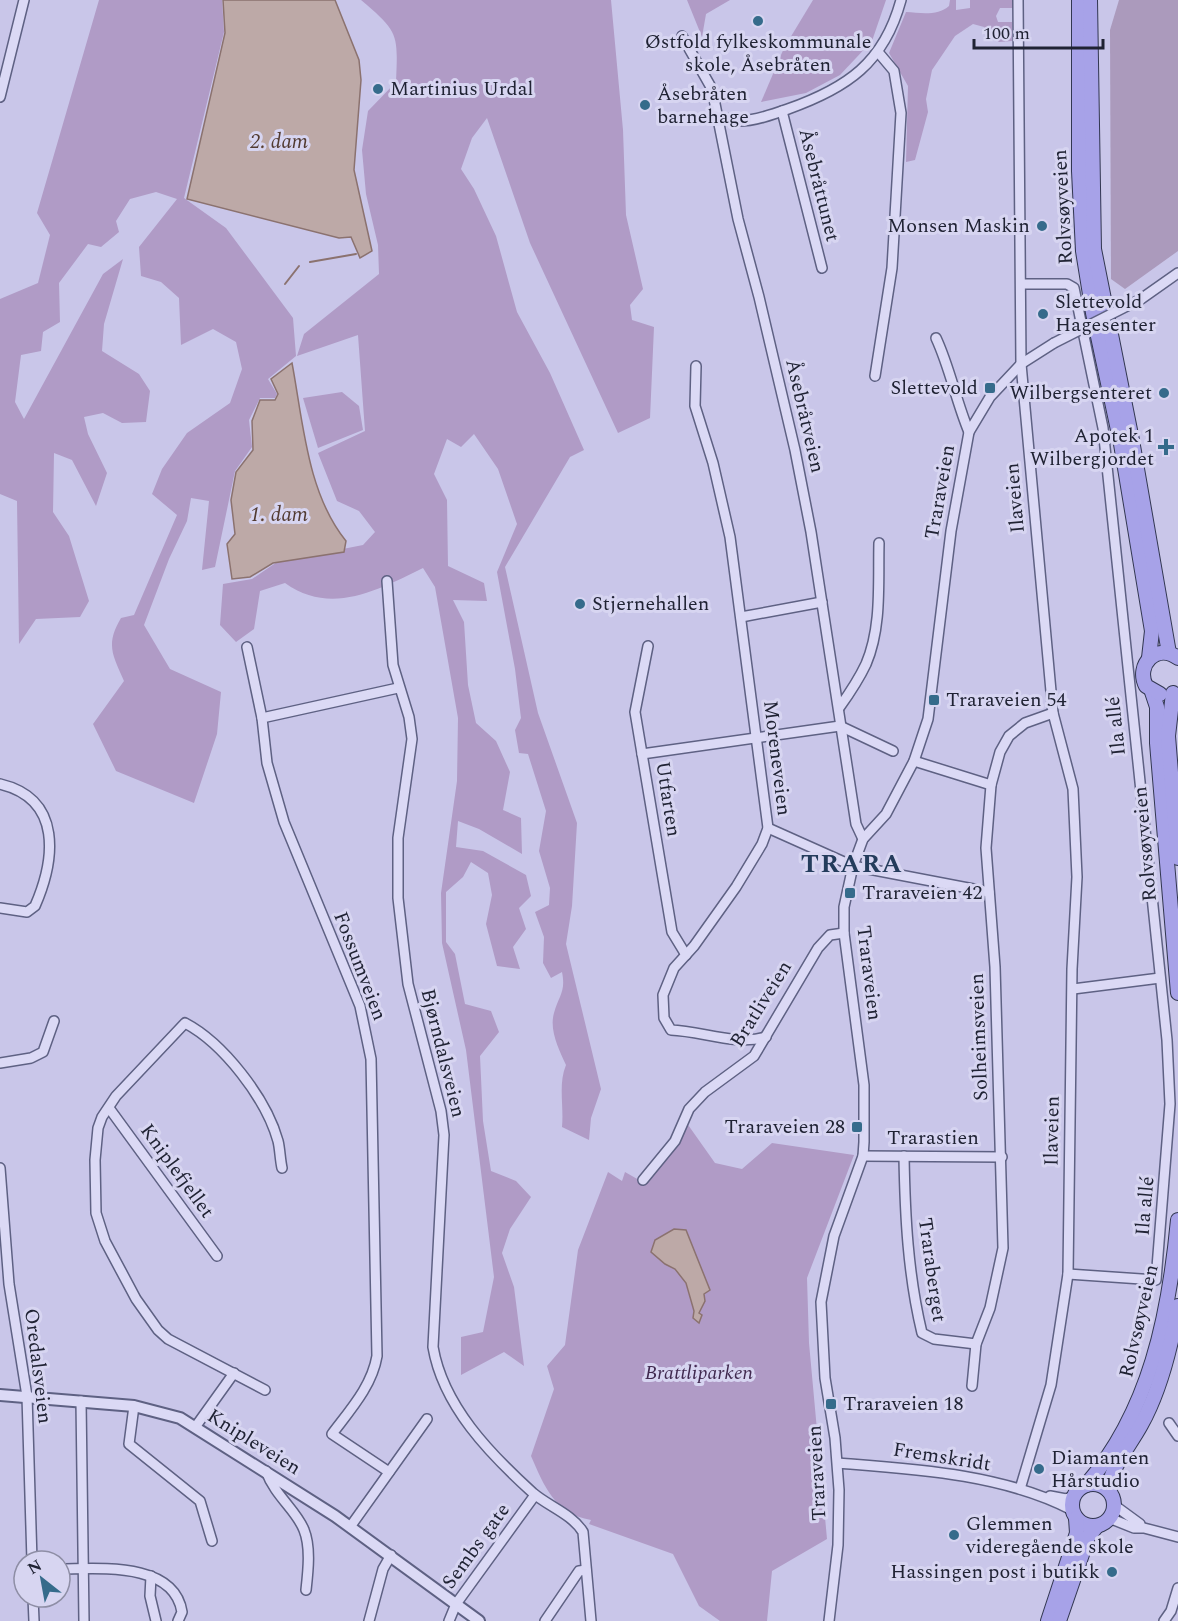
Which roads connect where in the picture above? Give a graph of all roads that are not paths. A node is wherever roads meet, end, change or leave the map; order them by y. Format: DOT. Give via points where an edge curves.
graph roads {
  1 [pos="24,0"];
  2 [pos="901,0"];
  3 [pos="1018,0"];
  4 [pos="1079,0"];
  5 [pos="1089,0"];
  6 [pos="682,36"];
  7 [pos="878,52"];
  8 [pos="0,97"];
  9 [pos="782,111"];
  10 [pos="717,117"];
  11 [pos="822,268"];
  12 [pos="1176,278"];
  13 [pos="1022,284"];
  14 [pos="936,338"];
  15 [pos="1021,364"];
  16 [pos="696,366"];
  17 [pos="875,376"];
  18 [pos="969,432"];
  19 [pos="879,543"];
  20 [pos="387,581"];
  21 [pos="822,602"];
  22 [pos="741,617"];
  23 [pos="648,646"];
  24 [pos="247,647"];
  25 [pos="1173,655"];
  26 [pos="1149,658"];
  27 [pos="398,688"];
  28 [pos="1176,691"];
  29 [pos="1152,692"];
  30 [pos="839,708"];
  31 [pos="1053,713"];
  32 [pos="262,718"];
  33 [pos="840,726"];
  34 [pos="757,738"];
  35 [pos="893,750"];
  36 [pos="642,754"];
  37 [pos="914,761"];
  38 [pos="0,784"];
  39 [pos="991,785"];
  40 [pos="854,814"];
  41 [pos="768,828"];
  42 [pos="873,828"];
  43 [pos="863,839"];
  44 [pos="1178,858"];
  45 [pos="853,866"];
  46 [pos="989,892"];
  47 [pos="0,908"];
  48 [pos="844,933"];
  49 [pos="686,955"];
  50 [pos="1160,978"];
  51 [pos="1073,989"];
  52 [pos="1178,993"];
  53 [pos="54,1021"];
  54 [pos="766,1037"];
  55 [pos="0,1063"];
  56 [pos="109,1108"];
  57 [pos="863,1156"];
  58 [pos="904,1156"];
  59 [pos="1002,1157"];
  60 [pos="0,1168"];
  61 [pos="282,1168"];
  62 [pos="643,1180"];
  63 [pos="1178,1220"];
  64 [pos="217,1256"];
  65 [pos="1068,1274"];
  66 [pos="5,1284"];
  67 [pos="1178,1306"];
  68 [pos="976,1344"];
  69 [pos="234,1373"];
  70 [pos="972,1386"];
  71 [pos="265,1390"];
  72 [pos="0,1395"];
  73 [pos="27,1396"];
  74 [pos="81,1401"];
  75 [pos="134,1406"];
  76 [pos="427,1419"];
  77 [pos="1169,1423"];
  78 [pos="196,1426"];
  79 [pos="1178,1436"];
  80 [pos="838,1463"];
  81 [pos="265,1469"];
  82 [pos="389,1472"];
  83 [pos="1086,1485"];
  84 [pos="1020,1489"];
  85 [pos="1108,1490"];
  86 [pos="535,1495"];
  87 [pos="1074,1508"];
  88 [pos="1107,1516"];
  89 [pos="350,1527"];
  90 [pos="1176,1534"];
  91 [pos="212,1541"];
  92 [pos="32,1549"];
  93 [pos="391,1555"];
  94 [pos="72,1569"];
  95 [pos="84,1569"];
  96 [pos="586,1570"];
  97 [pos="151,1576"];
  98 [pos="1178,1588"];
  99 [pos="306,1590"];
  100 [pos="456,1604"];
  101 [pos="84,1621"];
  102 [pos="156,1621"];
  103 [pos="178,1621"];
  104 [pos="369,1621"];
  105 [pos="449,1621"];
  106 [pos="479,1621"];
  107 [pos="545,1621"];
  108 [pos="591,1621"];
  109 [pos="829,1621"];
  110 [pos="1048,1621"];
  111 [pos="1059,1621"];
  112 [pos="1164,1621"];
  1 -- 8 [label="street"];
  2 -- 7 [label="street"];
  3 -- 13 [label="street, Ilaveien"];
  4 -- 26 [label="main road, Rolvsøyveien" via="1083,251 1152,632"];
  5 -- 25 [label="main road, Rolvsøyveien" via="1094,249"];
  6 -- 10 [label="street, Åsebråtveien" via="712,89"];
  7 -- 9 [label="street" via="846,83"];
  7 -- 17 [label="street" via="894,71 901,122 892,268"];
  9 -- 10 [label="street" via="740,121"];
  9 -- 11 [label="street, Åsebråttunet"];
  10 -- 21 [label="street, Åsebråtveien" via="795,450"];
  12 -- 15 [label="street, Traraveien, bridge"];
  13 -- 15 [label="street, Ilaveien"];
  13 -- 50 [label="street, Ila allé" via="1067,284 1074,288 1104,428"];
  14 -- 18 [label="street"];
  15 -- 18 [label="street, Traraveien" via="990,397"];
  15 -- 31 [label="street, Ilaveien"];
  16 -- 22 [label="street, Moreneveien" via="695,406 730,537"];
  18 -- 37 [label="street, Traraveien" via="951,531 928,719"];
  19 -- 30 [label="street" via="872,645 867,662"];
  20 -- 27 [label="street, Bjørndalsveien" via="391,652"];
  21 -- 22 [label="street"];
  21 -- 30 [label="street, Åsebråtveien"];
  22 -- 34 [label="street, Moreneveien"];
  23 -- 36 [label="street, Utfarten" via="635,712"];
  24 -- 32 [label="street, Fossumveien"];
  25 -- 26 [label="main road" via="1158,653"];
  26 -- 29 [label="main road, Rolvsøyveien" via="1142,672"];
  27 -- 32 [label="street"];
  27 -- 86 [label="street, Bjørndalsveien" via="412,739 398,838 398,898 408,984 444,1135 433,1347 436,1368 446,1394 478,1436"];
  28 -- 29 [label="main road" via="1162,695"];
  28 -- 44 [label="main road, Rolvsøyveien" via="1168,736"];
  29 -- 52 [label="main road, Rolvsøyveien" via="1157,707 1156,743"];
  30 -- 33 [label="street, Åsebråtveien"];
  31 -- 39 [label="street, Solheimsveien" via="1025,723 1010,736 1000,752"];
  31 -- 51 [label="street, Ilaveien" via="1073,789 1077,877"];
  32 -- 82 [label="street, Fossumveien" via="267,763 284,822 360,1006 371,1059 377,1356 366,1386 332,1434"];
  33 -- 34 [label="street"];
  33 -- 35 [label="street"];
  33 -- 40 [label="street, Åsebråtveien"];
  34 -- 36 [label="street"];
  34 -- 41 [label="street, Moreneveien"];
  36 -- 49 [label="street, Utfarten" via="672,932"];
  37 -- 39 [label="street"];
  37 -- 42 [label="street, Traraveien" via="886,814"];
  38 -- 47 [label="street" via="35,804 48,824 52,840 35,906 27,912"];
  39 -- 46 [label="street, Solheimsveien" via="986,848"];
  40 -- 42 [label="street"];
  40 -- 43 [label="street, Åsebråtveien"];
  41 -- 45 [label="street"];
  41 -- 49 [label="street, Moreneveien" via="745,874"];
  42 -- 43 [label="street, Traraveien"];
  43 -- 45 [label="street, Traraveien"];
  45 -- 46 [label="street"];
  45 -- 48 [label="street, Traraveien" via="844,907"];
  46 -- 59 [label="street, Solheimsveien"];
  48 -- 54 [label="street, Bratliveien" via="830,935 818,948"];
  48 -- 57 [label="street, Traraveien" via="864,1085"];
  49 -- 54 [label="street, Moreneveien" via="674,968 663,995 664,1018 671,1030 746,1041"];
  50 -- 51 [label="street"];
  50 -- 65 [label="street, Ila allé" via="1170,1104 1156,1280"];
  51 -- 65 [label="street, Ilaveien"];
  53 -- 55 [label="street" via="43,1052"];
  54 -- 62 [label="street, Bratliveien" via="754,1056 705,1092 689,1109 675,1141"];
  56 -- 61 [label="street" via="185,1023 219,1048 240,1073 278,1140"];
  56 -- 64 [label="street, Kniplefjellet"];
  56 -- 69 [label="street" via="98,1128 96,1213 113,1259 158,1330"];
  57 -- 58 [label="street, Trarastien"];
  57 -- 80 [label="street, Traraveien" via="834,1236 821,1302 825,1378"];
  58 -- 59 [label="street, Trarastien"];
  58 -- 68 [label="street, Traraberget" via="908,1248 922,1333 934,1339"];
  59 -- 68 [label="street, Solheimsveien" via="1003,1248 990,1308"];
  60 -- 66 [label="street, Oredalsveien"];
  63 -- 83 [label="main road, Rolvsøyveien" via="1163,1324 1146,1384 1114,1446"];
  65 -- 84 [label="street, Ilaveien" via="1051,1385"];
  66 -- 73 [label="street, Oredalsveien"];
  67 -- 85 [label="main road, Rolvsøyveien" via="1155,1395 1110,1474"];
  68 -- 70 [label="street, Solheimsveien"];
  69 -- 71 [label="street"];
  69 -- 78 [label="street"];
  72 -- 73 [label="street, Knipleveien"];
  73 -- 74 [label="street, Knipleveien"];
  73 -- 92 [label="street, Oredalsveien"];
  74 -- 75 [label="street, Knipleveien"];
  74 -- 95 [label="street"];
  75 -- 78 [label="street, Knipleveien" via="166,1412"];
  75 -- 91 [label="street" via="129,1444 200,1502"];
  76 -- 82 [label="street"];
  77 -- 79 [label="street"];
  78 -- 81 [label="street, Knipleveien"];
  80 -- 84 [label="street, Fremskridt" via="951,1473"];
  80 -- 109 [label="street, Traraveien" via="838,1545"];
  81 -- 89 [label="street, Knipleveien"];
  81 -- 99 [label="street" via="271,1486 304,1529"];
  82 -- 89 [label="street"];
  83 -- 85 [label="main road"];
  83 -- 87 [label="main road"];
  84 -- 87 [label="street, Fremskridt" via="1038,1496 1066,1499"];
  85 -- 88 [label="main road"];
  86 -- 96 [label="street, Bjørndalsveien" via="580,1528"];
  86 -- 100 [label="street, Sembs gate"];
  87 -- 88 [label="main road" via="1085,1524"];
  87 -- 110 [label="main road" via="1077,1533"];
  88 -- 90 [label="street" via="1134,1528"];
  88 -- 111 [label="main road" via="1088,1537"];
  89 -- 93 [label="street, Knipleveien"];
  93 -- 100 [label="street, Knipleveien"];
  93 -- 104 [label="street" via="382,1569"];
  94 -- 95 [label="street"];
  95 -- 97 [label="street"];
  95 -- 101 [label="street"];
  96 -- 107 [label="street" via="579,1571"];
  96 -- 108 [label="street, Bjørndalsveien"];
  97 -- 102 [label="street" via="150,1596"];
  97 -- 103 [label="street" via="176,1593 182,1612"];
  98 -- 112 [label="street"];
  100 -- 105 [label="street, Sembs gate"];
  100 -- 106 [label="street, Knipleveien"];
}
